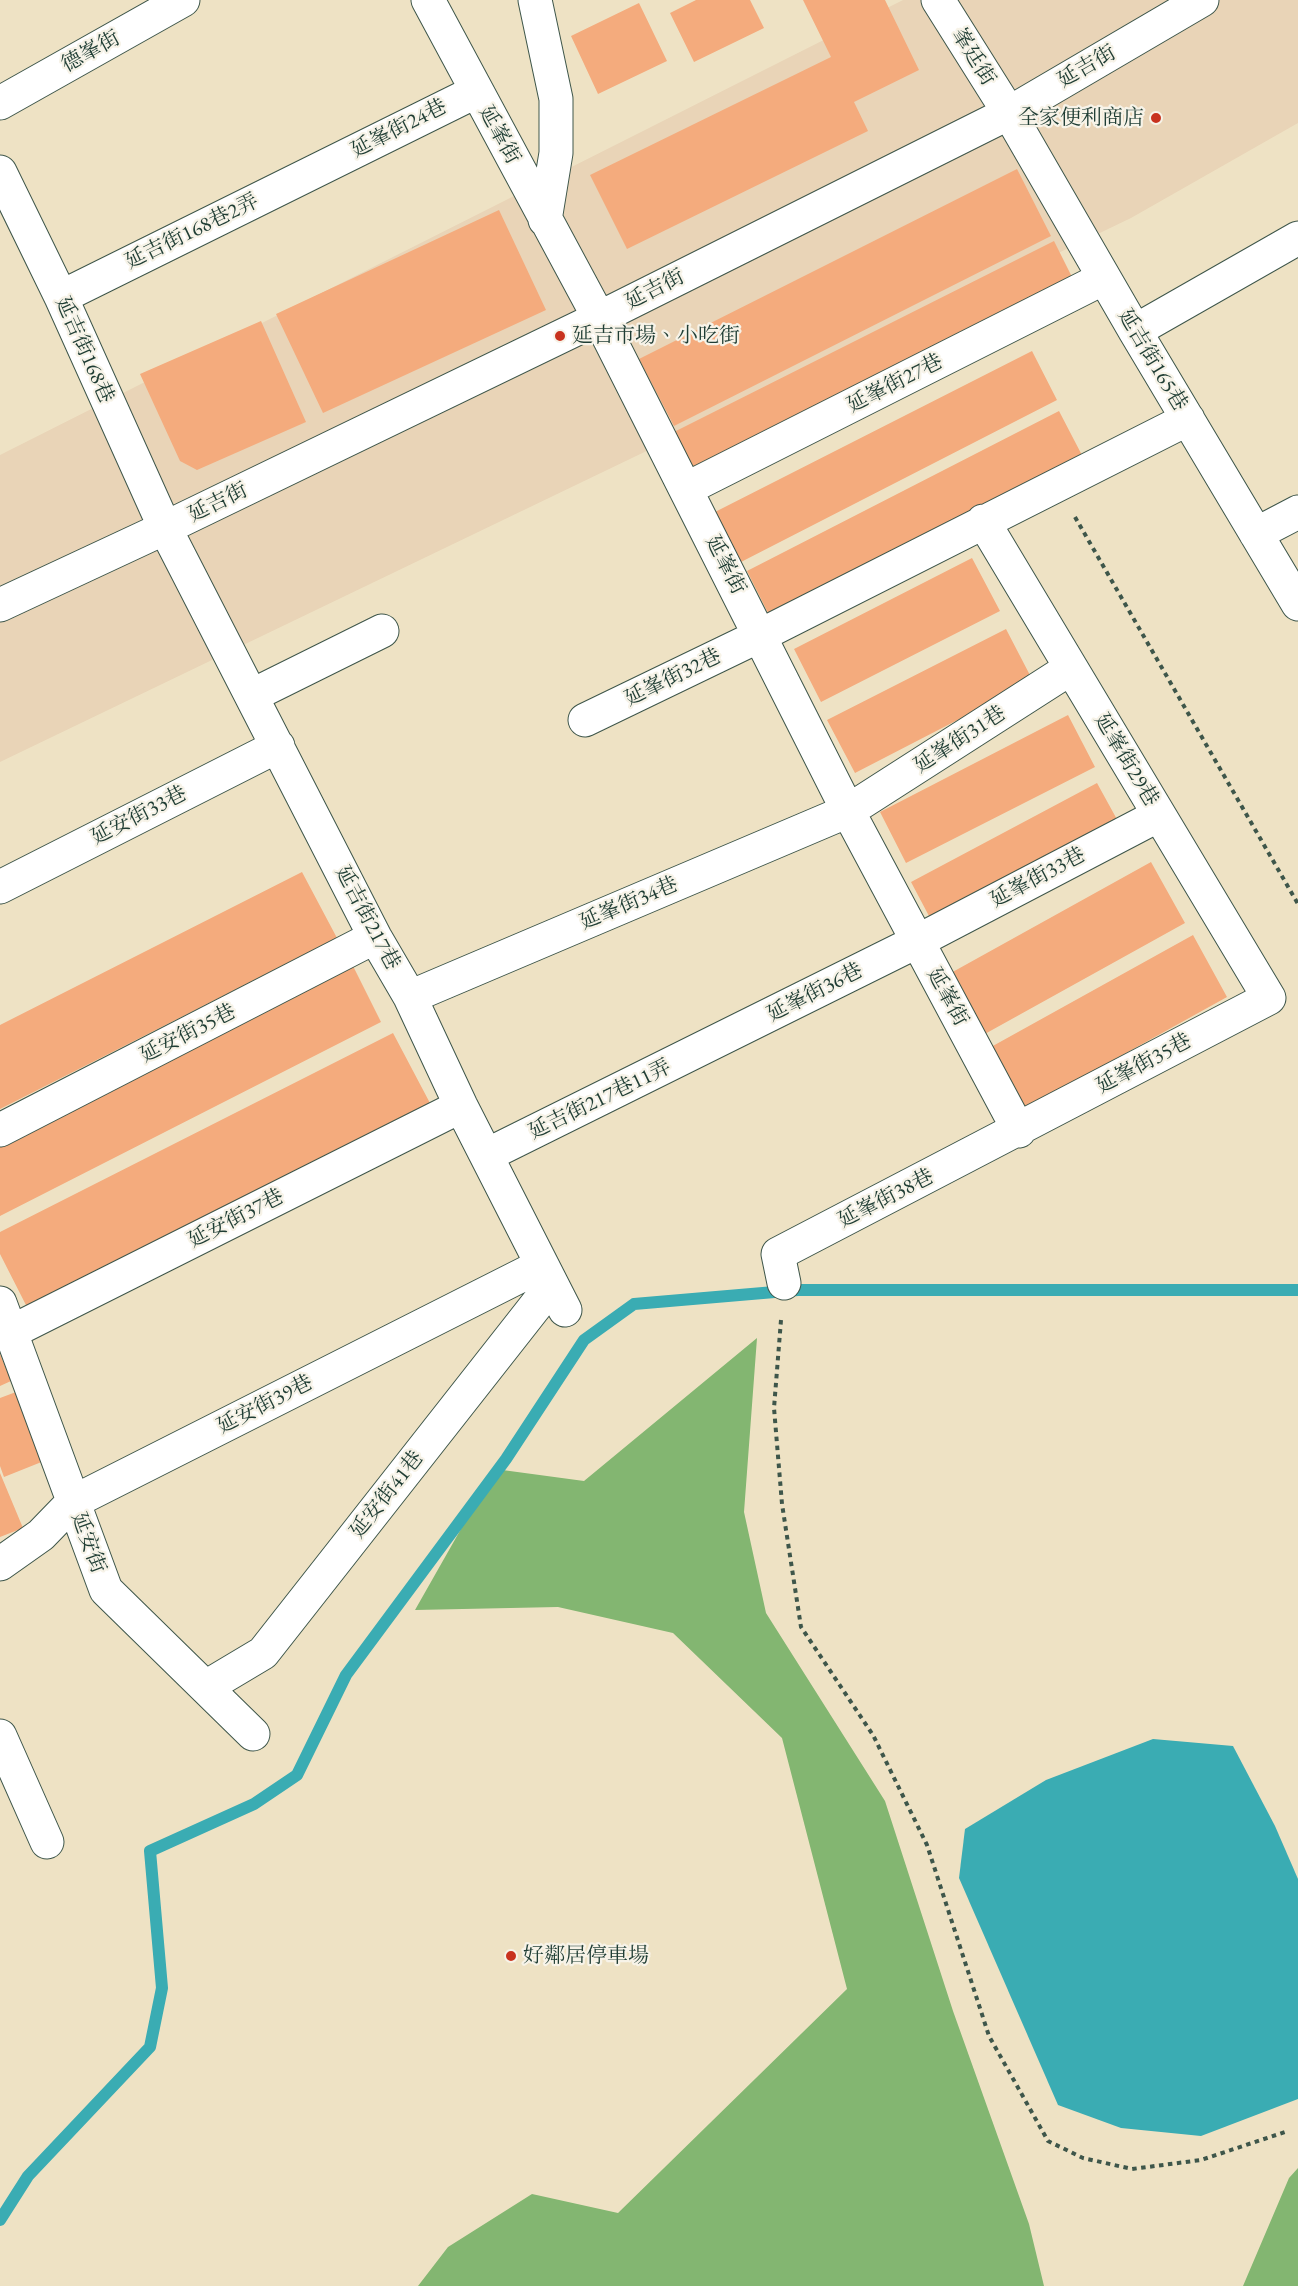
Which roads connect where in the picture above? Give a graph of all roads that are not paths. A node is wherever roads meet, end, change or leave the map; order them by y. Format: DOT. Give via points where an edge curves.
graph roads {
  1 [pos="183,0"];
  2 [pos="428,0"];
  3 [pos="535,0"];
  4 [pos="938,0"];
  5 [pos="1202,0"];
  6 [pos="475,92"];
  7 [pos="0,104"];
  8 [pos="1009,113"];
  9 [pos="324,167"];
  10 [pos="0,172"];
  11 [pos="545,220"];
  12 [pos="1298,238"];
  13 [pos="1104,279"];
  14 [pos="61,297"];
  15 [pos="599,318"];
  16 [pos="1135,331"];
  17 [pos="1188,419"];
  18 [pos="686,489"];
  19 [pos="1298,512"];
  20 [pos="983,521"];
  21 [pos="165,528"];
  22 [pos="1256,534"];
  23 [pos="1298,604"];
  24 [pos="0,605"];
  25 [pos="382,631"];
  26 [pos="761,635"];
  27 [pos="1071,668"];
  28 [pos="252,695"];
  29 [pos="585,720"];
  30 [pos="278,746"];
  31 [pos="848,811"];
  32 [pos="1159,815"];
  33 [pos="0,887"];
  34 [pos="375,937"];
  35 [pos="916,942"];
  36 [pos="410,997"];
  37 [pos="1269,998"];
  38 [pos="714,1044"];
  39 [pos="461,1106"];
  40 [pos="0,1130"];
  41 [pos="1019,1131"];
  42 [pos="487,1155"];
  43 [pos="784,1283"];
  44 [pos="553,1286"];
  45 [pos="5,1318"];
  46 [pos="73,1502"];
  47 [pos="0,1564"];
  48 [pos="206,1687"];
  49 [pos="253,1734"];
  50 [pos="0,1736"];
  51 [pos="47,1842"];
  1 -- 7 [label="street, 德峯街"];
  2 -- 6 [label="street, 延峯街"];
  3 -- 11 [label="street" via="556,99 556,153"];
  4 -- 8 [label="street, 峯廷街"];
  5 -- 8 [label="street, 延吉街"];
  6 -- 9 [label="street, 延峯街24巷"];
  6 -- 11 [label="street, 延峯街"];
  8 -- 13 [label="street, 延吉街165巷"];
  8 -- 15 [label="street, 延吉街"];
  9 -- 14 [label="street, 延吉街168巷2弄"];
  10 -- 14 [label="street, 延吉街168巷"];
  11 -- 15 [label="street, 延峯街"];
  12 -- 16 [label="street"];
  13 -- 16 [label="street, 延吉街165巷"];
  13 -- 18 [label="street, 延峯街27巷"];
  14 -- 21 [label="street, 延吉街168巷"];
  15 -- 18 [label="street, 延峯街"];
  15 -- 21 [label="street, 延吉街"];
  16 -- 17 [label="street, 延吉街165巷"];
  17 -- 20 [label="street"];
  17 -- 22 [label="street, 延吉街165巷"];
  18 -- 26 [label="street, 延峯街"];
  19 -- 22 [label="street"];
  20 -- 26 [label="street"];
  20 -- 27 [label="street, 延峯街29巷"];
  21 -- 24 [label="street, 延吉街"];
  21 -- 28 [label="street, 延吉街217巷"];
  22 -- 23 [label="street, 延吉街165巷"];
  25 -- 28 [label="street"];
  26 -- 29 [label="street, 延峯街32巷"];
  26 -- 31 [label="street, 延峯街"];
  27 -- 31 [label="street, 延峯街31巷"];
  27 -- 32 [label="street, 延峯街29巷"];
  28 -- 30 [label="street, 延吉街217巷"];
  30 -- 33 [label="street, 延安街33巷"];
  30 -- 34 [label="street, 延吉街217巷"];
  31 -- 35 [label="street, 延峯街"];
  31 -- 36 [label="street, 延峯街34巷"];
  32 -- 35 [label="street, 延峯街33巷"];
  32 -- 37 [label="street, 延峯街29巷"];
  34 -- 36 [label="street, 延吉街217巷"];
  34 -- 40 [label="street, 延安街35巷"];
  35 -- 38 [label="street, 延峯街36巷"];
  35 -- 41 [label="street, 延峯街"];
  36 -- 39 [label="street, 延吉街217巷"];
  37 -- 41 [label="street, 延峯街35巷"];
  38 -- 42 [label="street, 延吉街217巷11弄"];
  39 -- 42 [label="street, 延吉街217巷"];
  39 -- 45 [label="street, 延安街37巷"];
  41 -- 43 [label="street, 延峯街38巷" via="778,1254"];
  42 -- 44 [label="street, 延吉街217巷"];
  44 -- 46 [label="street, 延安街39巷"];
  44 -- 48 [label="street, 延安街41巷" via="263,1653"];
  45 -- 46 [label="street, 延安街"];
  46 -- 47 [label="street, 延安街39巷" via="41,1535"];
  46 -- 48 [label="street, 延安街" via="106,1590"];
  48 -- 49 [label="street, 延安街"];
  50 -- 51 [label="street"];
}
